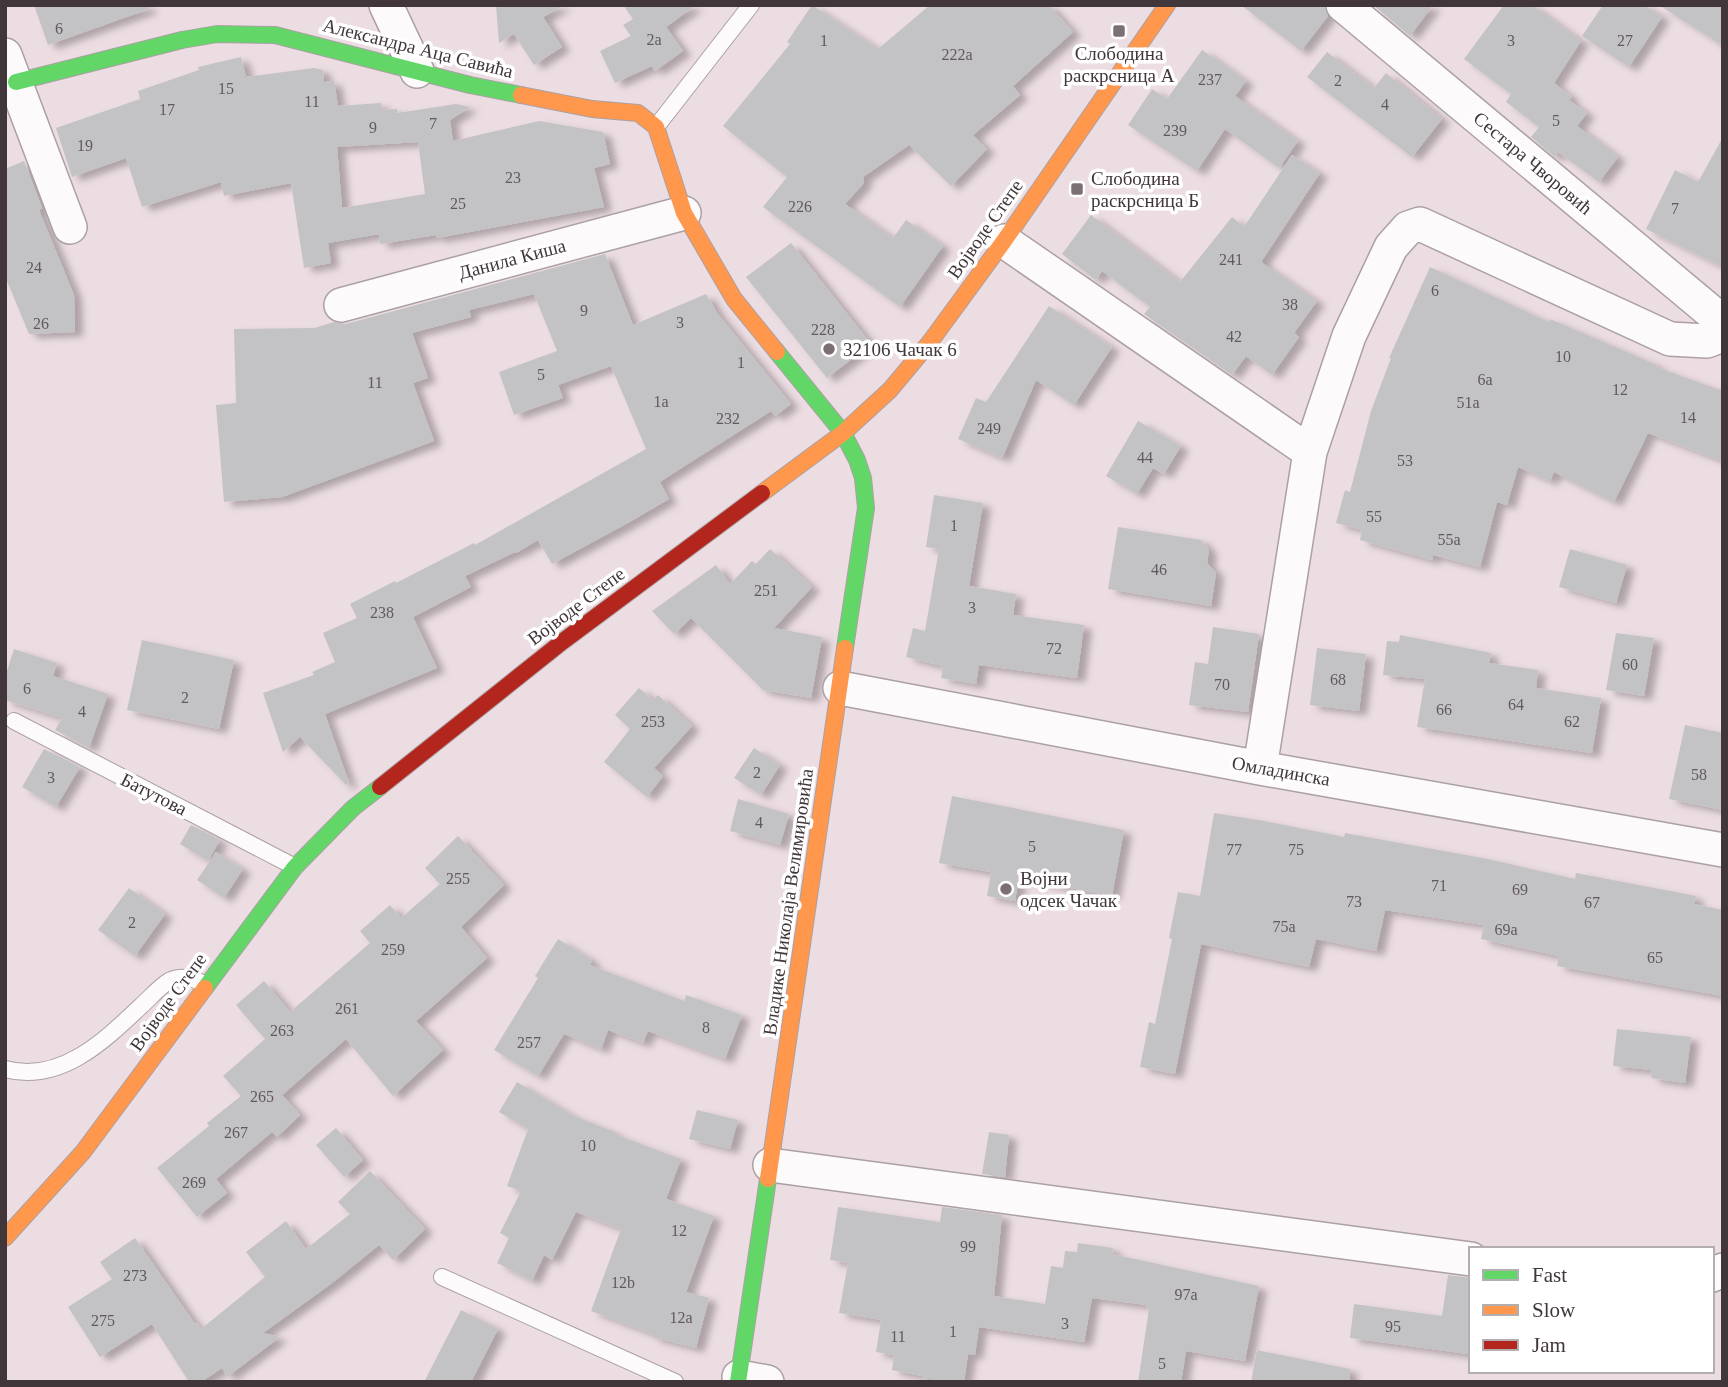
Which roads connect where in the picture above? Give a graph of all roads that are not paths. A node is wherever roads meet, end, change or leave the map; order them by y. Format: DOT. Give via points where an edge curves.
graph roads {
  1 [pos="386,5"];
  2 [pos="751,5"];
  3 [pos="1167,5"];
  4 [pos="1343,5"];
  5 [pos="10,69"];
  6 [pos="417,71"];
  7 [pos="656,127"];
  8 [pos="684,213"];
  9 [pos="71,226"];
  10 [pos="1004,241"];
  11 [pos="341,305"];
  12 [pos="1723,322"];
  13 [pos="1723,335"];
  14 [pos="843,433"];
  15 [pos="1310,452"];
  16 [pos="840,688"];
  17 [pos="14,721"];
  18 [pos="1260,768"];
  19 [pos="1723,850"];
  20 [pos="295,867"];
  21 [pos="205,985"];
  22 [pos="5,1069"];
  23 [pos="770,1166"];
  24 [pos="5,1238"];
  25 [pos="1469,1259"];
  26 [pos="442,1277"];
  27 [pos="748,1380"];
  28 [pos="675,1382"];
  1 -- 6 [label="street"];
  2 -- 7 [label="lane"];
  3 -- 10 [label="street, Војводе Степе"];
  4 -- 12 [label="street, Сестара Чворовић"];
  5 -- 6 [label="street, Александра Аца Савића" via="217,34 275,35"];
  5 -- 9 [label="street"];
  6 -- 7 [label="street, Александра Аца Савића" via="545,101 638,113"];
  7 -- 8 [label="street"];
  8 -- 11 [label="street, Данила Киша"];
  8 -- 14 [label="street" via="734,299"];
  10 -- 14 [label="street, Војводе Степе" via="930,342 871,410"];
  10 -- 15 [label="street"];
  13 -- 15 [label="street" via="1707,341 1670,339 1414,225 1391,247 1349,336"];
  14 -- 16 [label="street, Владике Николаја Велимировића" via="861,466 866,508"];
  14 -- 20 [label="street, Војводе Степе" via="425,749 354,807"];
  15 -- 18 [label="street"];
  16 -- 18 [label="street, Омладинска"];
  16 -- 23 [label="street, Владике Николаја Велимировића"];
  17 -- 20 [label="lane, Батутова"];
  18 -- 19 [label="street, Омладинска"];
  20 -- 21 [label="street, Војводе Степе"];
  21 -- 22 [label="lane" via="196,979 170,981 116,1030 55,1070 28,1073"];
  21 -- 24 [label="street, Војводе Степе" via="83,1152"];
  23 -- 25 [label="street"];
  23 -- 27 [label="street, Владике Николаја Велимировића"];
  26 -- 28 [label="lane"];
}
